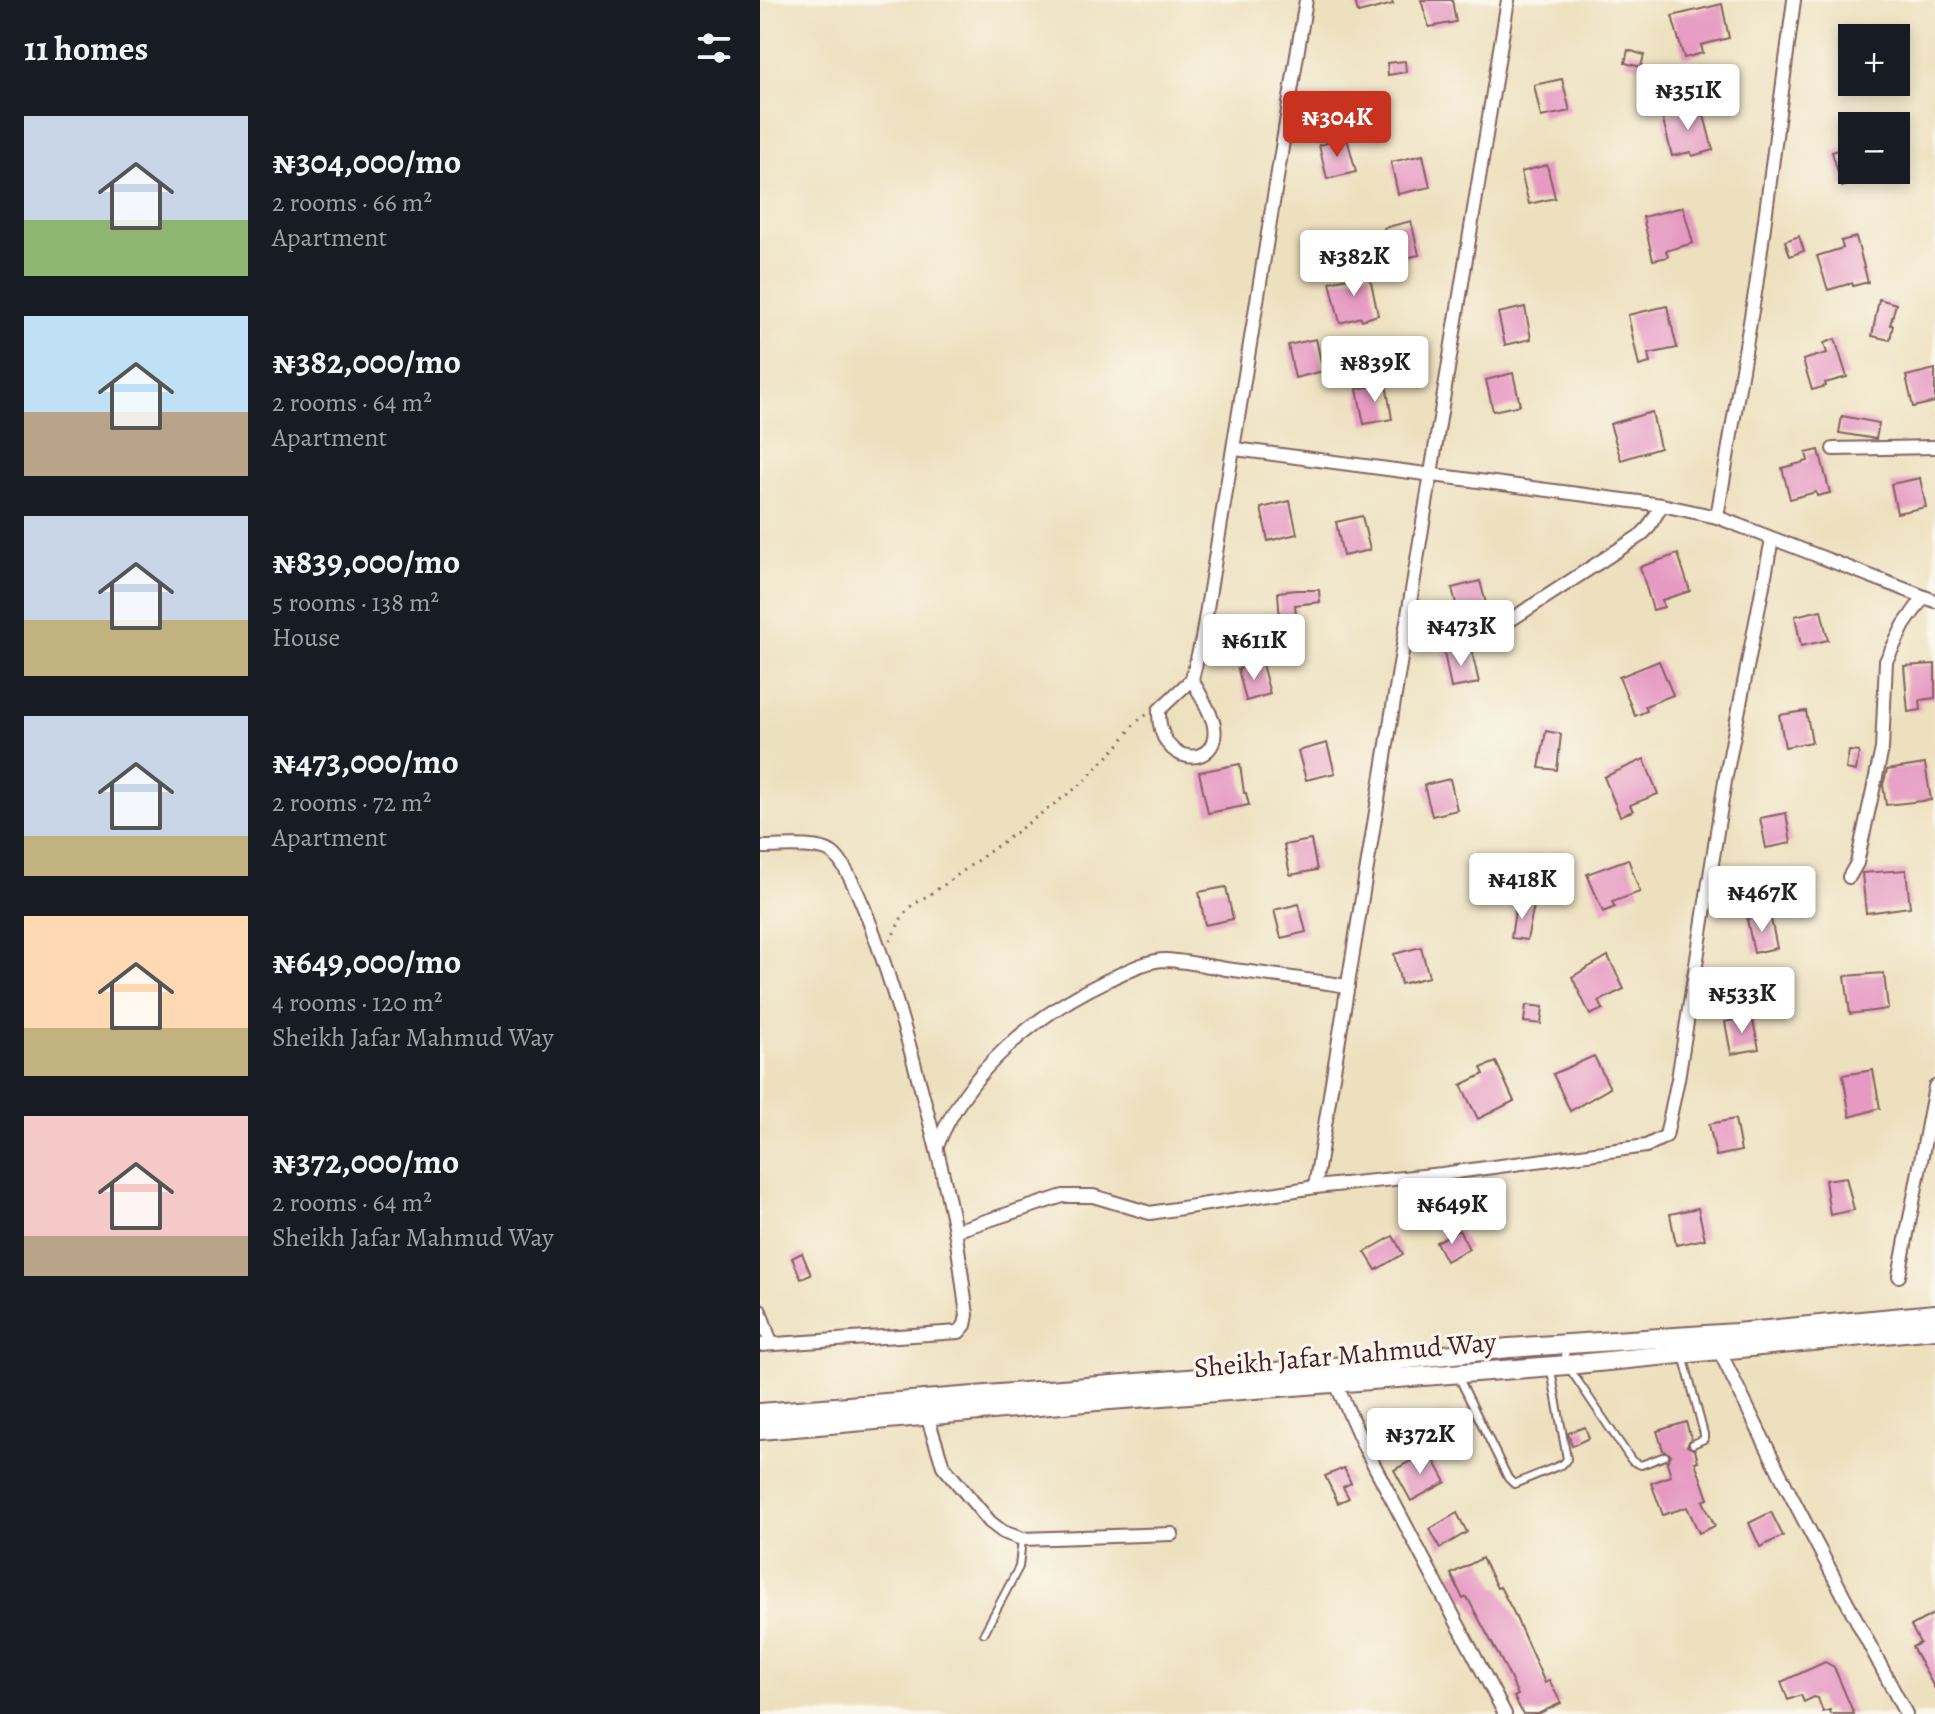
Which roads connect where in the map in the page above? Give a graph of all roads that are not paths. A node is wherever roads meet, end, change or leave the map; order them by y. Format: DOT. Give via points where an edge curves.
graph roads {
  1 [pos="1306,0"];
  2 [pos="1508,0"];
  3 [pos="1794,0"];
  4 [pos="1935,447"];
  5 [pos="1235,449"];
  6 [pos="1833,449"];
  7 [pos="1429,475"];
  8 [pos="1662,505"];
  9 [pos="1717,517"];
  10 [pos="1772,539"];
  11 [pos="1929,600"];
  12 [pos="1509,621"];
  13 [pos="1192,679"];
  14 [pos="760,847"];
  15 [pos="1849,877"];
  16 [pos="1348,986"];
  17 [pos="1935,1087"];
  18 [pos="936,1147"];
  19 [pos="1315,1187"];
  20 [pos="955,1231"];
  21 [pos="1899,1276"];
  22 [pos="760,1311"];
  23 [pos="1935,1314"];
  24 [pos="1935,1329"];
  25 [pos="1563,1343"];
  26 [pos="766,1344"];
  27 [pos="1720,1352"];
  28 [pos="1683,1355"];
  29 [pos="1559,1366"];
  30 [pos="1456,1373"];
  31 [pos="1336,1384"];
  32 [pos="760,1413"];
  33 [pos="927,1416"];
  34 [pos="760,1430"];
  35 [pos="1693,1444"];
  36 [pos="1665,1456"];
  37 [pos="1172,1534"];
  38 [pos="1022,1539"];
  39 [pos="984,1633"];
  40 [pos="1505,1714"];
  41 [pos="1906,1714"];
  1 -- 5 [label="street"];
  2 -- 7 [label="street"];
  3 -- 9 [label="street" via="1756,287"];
  4 -- 6 [label="street"];
  5 -- 7 [label="street"];
  5 -- 13 [label="street"];
  7 -- 8 [label="street"];
  7 -- 16 [label="street"];
  8 -- 9 [label="street"];
  8 -- 12 [label="street" via="1641,535"];
  9 -- 10 [label="street"];
  10 -- 11 [label="street"];
  10 -- 19 [label="street" via="1666,1136 1646,1146"];
  11 -- 15 [label="street" via="1904,625 1886,661 1882,749 1857,863"];
  13 -- 13 [label="street" via="1214,724 1215,738 1211,747 1192,756 1174,753 1159,723 1159,710"];
  14 -- 18 [label="street" via="828,850 851,878 882,957"];
  16 -- 18 [label="street" via="1167,960 1123,973 1050,1012 1008,1047 951,1113"];
  16 -- 19 [label="street"];
  17 -- 21 [label="street"];
  18 -- 20 [label="street"];
  19 -- 20 [label="street" via="1150,1213 1093,1196 1063,1196"];
  20 -- 26 [label="street" via="967,1315 959,1332"];
  22 -- 26 [label="street"];
  23 -- 25 [label="main road, Sheikh Jafar Mahmud Way"];
  24 -- 27 [label="main road, Sheikh Jafar Mahmud Way"];
  25 -- 29 [label="lane"];
  25 -- 32 [label="main road, Sheikh Jafar Mahmud Way" via="1325,1368"];
  27 -- 28 [label="main road, Sheikh Jafar Mahmud Way"];
  27 -- 41 [label="street"];
  28 -- 29 [label="main road, Sheikh Jafar Mahmud Way"];
  28 -- 35 [label="lane" via="1704,1434"];
  29 -- 30 [label="main road, Sheikh Jafar Mahmud Way"];
  29 -- 30 [label="lane" via="1567,1459 1514,1484"];
  29 -- 36 [label="lane" via="1632,1461 1641,1465"];
  30 -- 31 [label="main road, Sheikh Jafar Mahmud Way"];
  31 -- 33 [label="main road, Sheikh Jafar Mahmud Way"];
  31 -- 40 [label="street"];
  33 -- 34 [label="main road, Sheikh Jafar Mahmud Way"];
  33 -- 38 [label="street" via="943,1466 990,1522"];
  37 -- 38 [label="street"];
  38 -- 39 [label="lane" via="1016,1575"];
}
